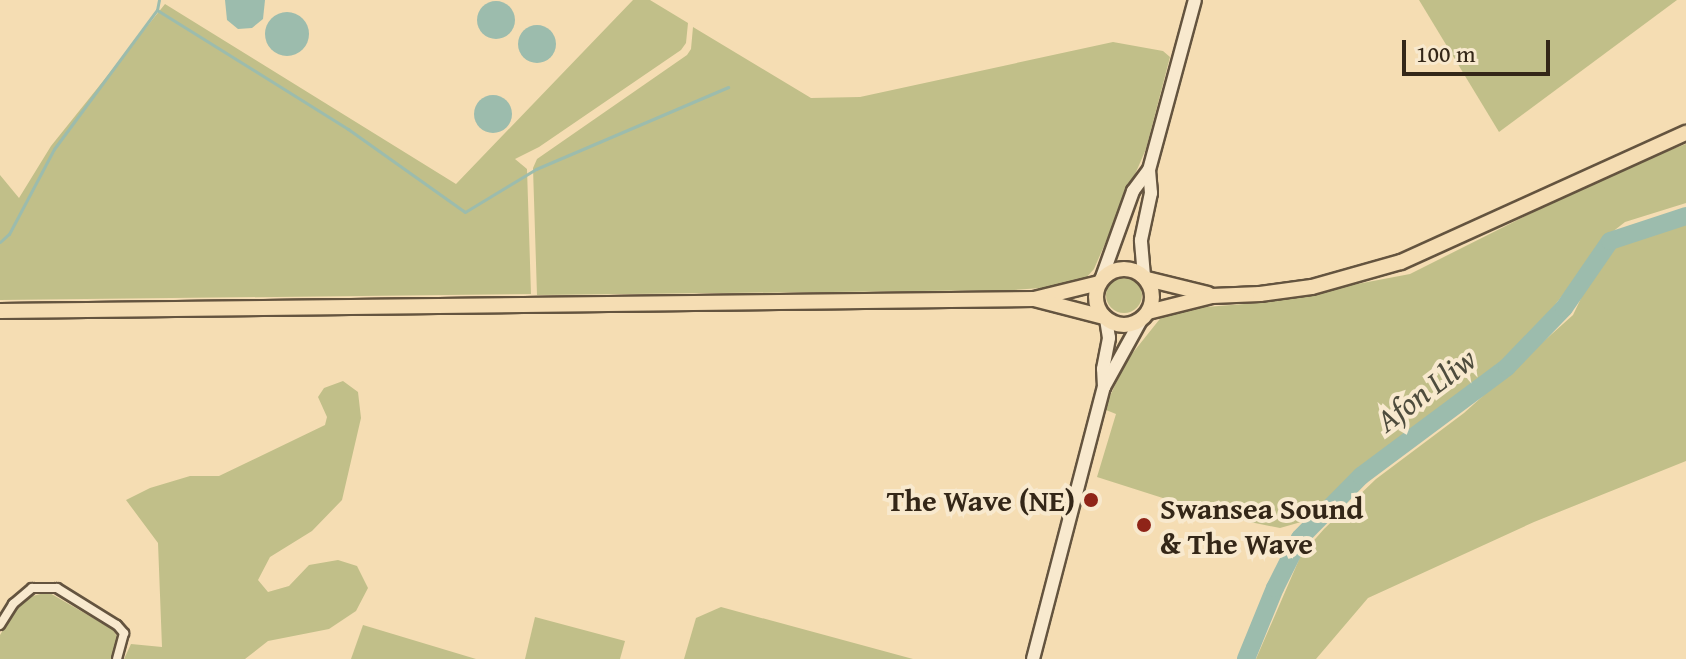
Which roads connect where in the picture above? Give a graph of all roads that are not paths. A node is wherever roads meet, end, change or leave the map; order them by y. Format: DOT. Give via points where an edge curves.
graph roads {
  1 [pos="1195,0"];
  2 [pos="1686,133"];
  3 [pos="1149,170"];
  4 [pos="1145,277"];
  5 [pos="1100,282"];
  6 [pos="1212,296"];
  7 [pos="1034,299"];
  8 [pos="0,311"];
  9 [pos="1145,316"];
  10 [pos="1105,318"];
  11 [pos="1104,387"];
  12 [pos="0,625"];
  13 [pos="117,659"];
  14 [pos="1033,659"];
  1 -- 3 [label="main road"];
  2 -- 6 [label="main road" via="1401,262 1312,287"];
  3 -- 4 [label="main road" via="1151,193 1141,240"];
  3 -- 5 [label="main road" via="1133,191"];
  4 -- 5 [label="main road" via="1123,268"];
  4 -- 6 [label="main road"];
  4 -- 9 [label="main road" via="1153,295"];
  5 -- 7 [label="main road"];
  5 -- 10 [label="main road" via="1096,298"];
  6 -- 9 [label="main road"];
  7 -- 8 [label="main road"];
  7 -- 10 [label="main road"];
  9 -- 10 [label="main road" via="1124,325"];
  9 -- 11 [label="main road"];
  10 -- 11 [label="main road" via="1109,338"];
  11 -- 14 [label="main road"];
  12 -- 13 [label="street" via="32,588 57,588 124,633"];
}
